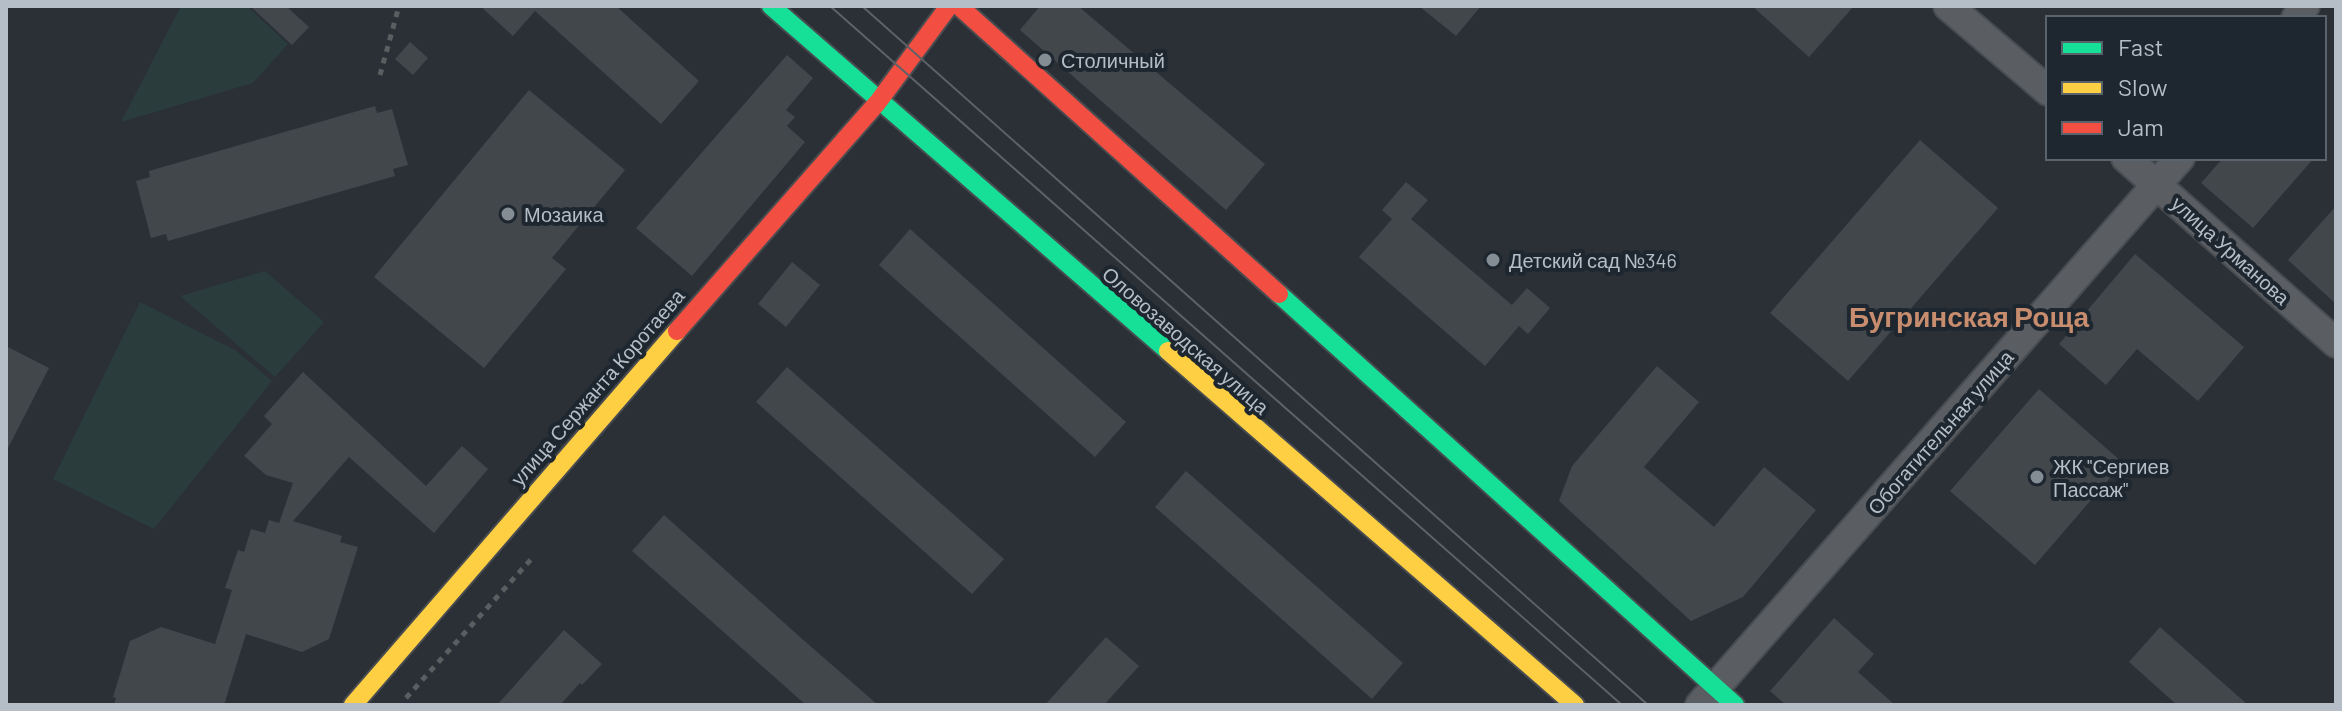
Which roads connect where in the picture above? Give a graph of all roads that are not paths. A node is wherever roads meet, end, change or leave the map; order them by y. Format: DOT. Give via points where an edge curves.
graph roads {
  1 [pos="771,6"];
  2 [pos="949,6"];
  3 [pos="959,6"];
  4 [pos="1948,6"];
  5 [pos="2046,89"];
  6 [pos="878,102"];
  7 [pos="2128,160"];
  8 [pos="2178,160"];
  9 [pos="2157,185"];
  10 [pos="2336,343"];
  11 [pos="1717,699"];
  12 [pos="353,705"];
  13 [pos="1575,705"];
  1 -- 6 [label="street, Оловозаводская улица"];
  2 -- 6 [label="street, улица Сержанта Коротаева"];
  3 -- 11 [label="street"];
  4 -- 5 [label="street"];
  6 -- 12 [label="street, улица Сержанта Коротаева"];
  6 -- 13 [label="street, Оловозаводская улица"];
  7 -- 9 [label="street, улица Урманова"];
  8 -- 9 [label="street, Обогатительная улица"];
  9 -- 10 [label="street, улица Урманова"];
  9 -- 11 [label="street, Обогатительная улица"];
}
